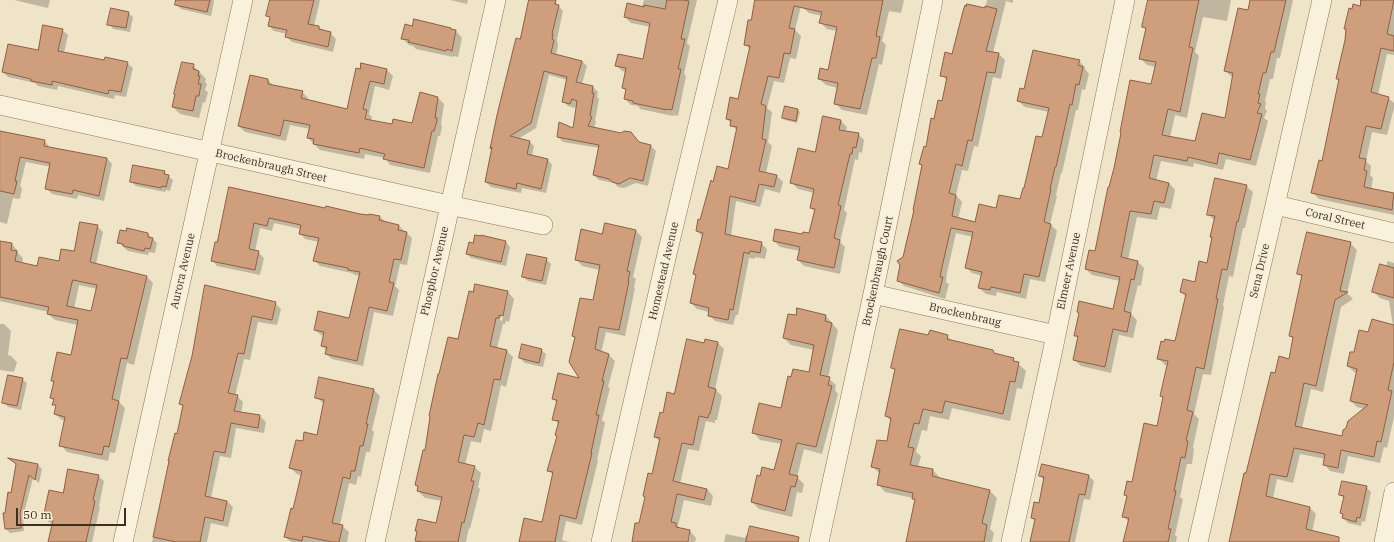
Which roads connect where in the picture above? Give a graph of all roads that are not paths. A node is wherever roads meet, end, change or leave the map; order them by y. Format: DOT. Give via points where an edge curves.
graph roads {
  1 [pos="243,0"];
  2 [pos="496,0"];
  3 [pos="728,0"];
  4 [pos="933,0"];
  5 [pos="1125,0"];
  6 [pos="1322,0"];
  7 [pos="0,104"];
  8 [pos="209,152"];
  9 [pos="1276,205"];
  10 [pos="449,206"];
  11 [pos="543,225"];
  12 [pos="1394,233"];
  13 [pos="873,294"];
  14 [pos="1056,335"];
  15 [pos="1394,492"];
  16 [pos="123,542"];
  17 [pos="375,542"];
  18 [pos="601,542"];
  19 [pos="819,542"];
  20 [pos="1010,542"];
  21 [pos="1198,542"];
  22 [pos="1384,542"];
  1 -- 8 [label="street, Aurora Avenue"];
  2 -- 10 [label="street, Phosphor Avenue"];
  3 -- 18 [label="street, Homestead Avenue"];
  4 -- 13 [label="street, Brockenbraugh Court"];
  5 -- 14 [label="street, Elmeer Avenue"];
  6 -- 9 [label="street, Sena Drive"];
  7 -- 8 [label="street, Brockenbraugh Street"];
  8 -- 10 [label="street, Brockenbraugh Street"];
  8 -- 16 [label="street, Aurora Avenue"];
  9 -- 12 [label="street, Coral Street"];
  9 -- 21 [label="street, Sena Drive"];
  10 -- 11 [label="street, Brockenbraugh Street"];
  10 -- 17 [label="street, Phosphor Avenue"];
  13 -- 14 [label="street, Brockenbraug"];
  13 -- 19 [label="street, Brockenbraugh Court"];
  14 -- 20 [label="street, Elmeer Avenue"];
  15 -- 22 [label="street"];
}
